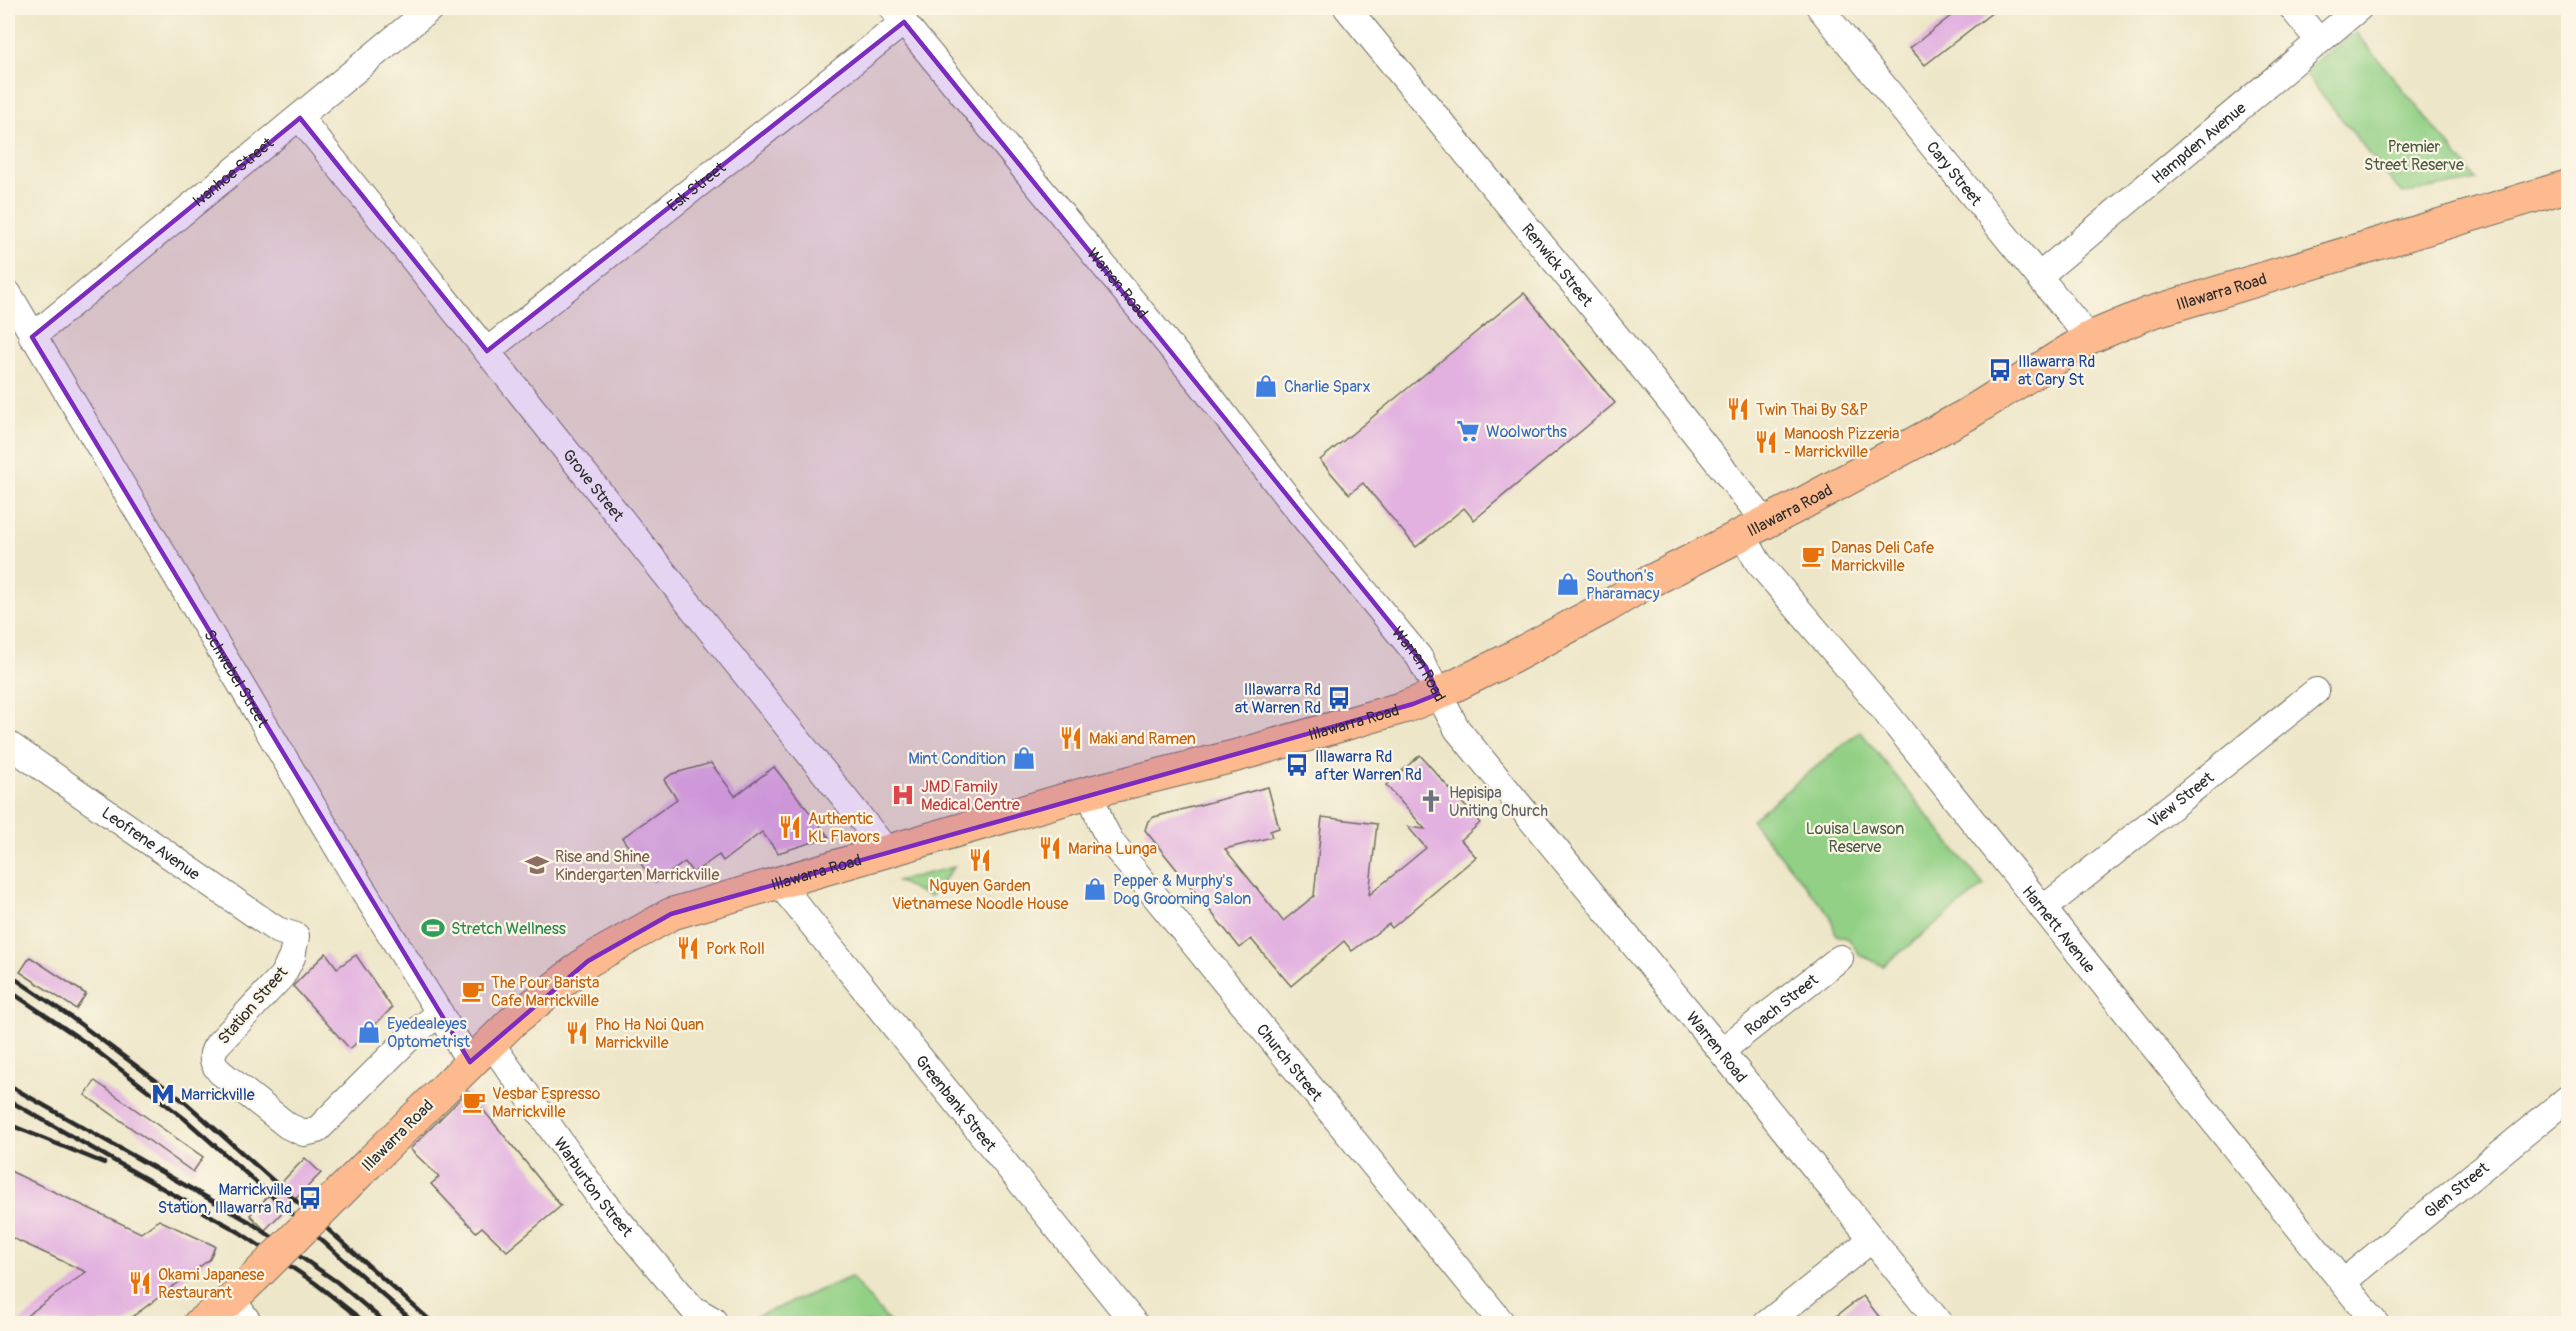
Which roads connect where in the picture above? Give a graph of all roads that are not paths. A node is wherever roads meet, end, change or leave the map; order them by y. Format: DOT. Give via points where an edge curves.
graph roads {
  1 [pos="431,8"];
  2 [pos="1347,8"];
  3 [pos="1820,8"];
  4 [pos="2292,8"];
  5 [pos="2359,8"];
  6 [pos="898,15"];
  7 [pos="2319,41"];
  8 [pos="300,118"];
  9 [pos="2568,186"];
  10 [pos="2039,276"];
  11 [pos="8,293"];
  12 [pos="32,337"];
  13 [pos="2089,338"];
  14 [pos="487,351"];
  15 [pos="1754,528"];
  16 [pos="2316,691"];
  17 [pos="1438,694"];
  18 [pos="8,744"];
  19 [pos="1090,792"];
  20 [pos="887,851"];
  21 [pos="778,882"];
  22 [pos="2043,909"];
  23 [pos="296,936"];
  24 [pos="1840,958"];
  25 [pos="440,1013"];
  26 [pos="480,1052"];
  27 [pos="1721,1052"];
  28 [pos="2568,1098"];
  29 [pos="1872,1239"];
  30 [pos="2343,1282"];
  31 [pos="241,1311"];
  32 [pos="712,1320"];
  33 [pos="199,1323"];
  34 [pos="1135,1323"];
  35 [pos="1503,1323"];
  36 [pos="1766,1323"];
  37 [pos="1940,1323"];
  38 [pos="2376,1323"];
  1 -- 8 [label="street, Ivanhoe Street"];
  2 -- 15 [label="street, Renwick Street" via="1660,389"];
  3 -- 10 [label="street, Cary Street"];
  4 -- 7 [label="street"];
  5 -- 7 [label="street, Hampden Avenue"];
  6 -- 14 [label="street, Esk Street"];
  6 -- 17 [label="street, Warren Road" via="1419,657"];
  7 -- 10 [label="street, Hampden Avenue"];
  8 -- 12 [label="street, Ivanhoe Street"];
  8 -- 14 [label="street, Grove Street"];
  9 -- 13 [label="main road, Illawarra Road" via="2149,313"];
  10 -- 13 [label="street, Cary Street"];
  11 -- 12 [label="street, Schwebel Street"];
  12 -- 25 [label="street, Schwebel Street"];
  13 -- 15 [label="main road, Illawarra Road" via="1966,415"];
  14 -- 20 [label="street, Grove Street"];
  15 -- 17 [label="main road, Illawarra Road"];
  15 -- 22 [label="street, Harnett Avenue" via="1758,562 1884,710"];
  16 -- 22 [label="street, View Street"];
  17 -- 19 [label="main road, Illawarra Road" via="1239,755"];
  17 -- 27 [label="street, Warren Road" via="1457,729"];
  18 -- 23 [label="street, Leofrene Avenue" via="277,930"];
  19 -- 20 [label="main road, Illawarra Road"];
  19 -- 35 [label="street, Church Street" via="1111,842"];
  20 -- 21 [label="main road, Illawarra Road"];
  21 -- 26 [label="main road, Illawarra Road" via="671,914 646,926 588,961"];
  21 -- 34 [label="street, Greenbank Street"];
  22 -- 30 [label="street, Harnett Avenue"];
  23 -- 25 [label="street, Station Street" via="292,957 282,976 218,1044 212,1056 220,1072 296,1131 311,1132 322,1126 414,1033"];
  24 -- 27 [label="street, Roach Street"];
  25 -- 26 [label="street, Schwebel Street"];
  26 -- 31 [label="main road, Illawarra Road, bridge" via="254,1278"];
  26 -- 32 [label="street, Warburton Street" via="692,1308"];
  27 -- 29 [label="street, Warren Road"];
  28 -- 30 [label="street, Glen Street"];
  29 -- 36 [label="street"];
  29 -- 37 [label="street, Warren Road"];
  30 -- 38 [label="street, Harnett Avenue"];
  31 -- 33 [label="main road, Illawarra Road"];
}
